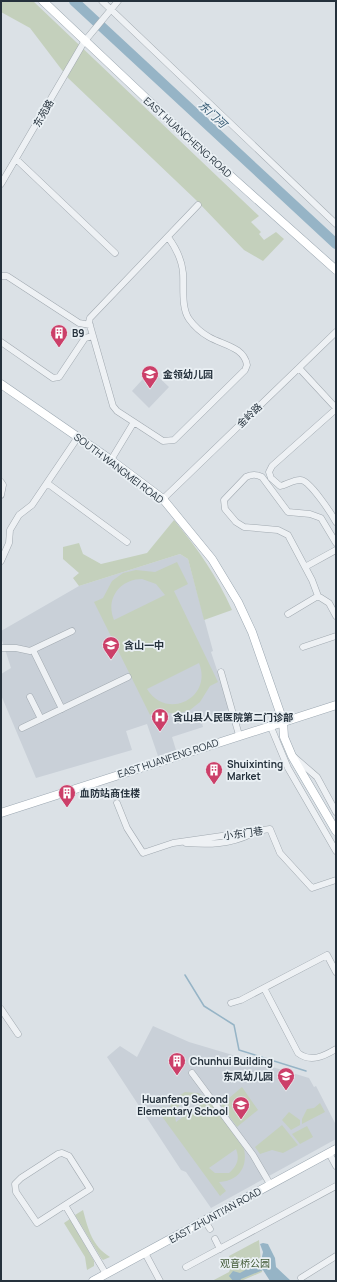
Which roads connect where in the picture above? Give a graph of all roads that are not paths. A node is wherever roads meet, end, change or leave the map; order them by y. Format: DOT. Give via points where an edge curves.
graph roads {
  1 [pos="42,1"];
  2 [pos="102,1"];
  3 [pos="118,1"];
  4 [pos="112,9"];
  5 [pos="87,39"];
  6 [pos="16,159"];
  7 [pos="1,184"];
  8 [pos="198,205"];
  9 [pos="336,224"];
  10 [pos="168,237"];
  11 [pos="115,253"];
  12 [pos="336,270"];
  13 [pos="1,276"];
  14 [pos="90,325"];
  15 [pos="336,332"];
  16 [pos="93,336"];
  17 [pos="1,342"];
  18 [pos="299,368"];
  19 [pos="1,384"];
  20 [pos="336,408"];
  21 [pos="134,422"];
  22 [pos="78,437"];
  23 [pos="111,460"];
  24 [pos="1,482"];
  25 [pos="47,483"];
  26 [pos="1,495"];
  27 [pos="163,499"];
  28 [pos="336,522"];
  29 [pos="127,542"];
  30 [pos="336,543"];
  31 [pos="336,550"];
  32 [pos="1,561"];
  33 [pos="305,567"];
  34 [pos="318,596"];
  35 [pos="336,600"];
  36 [pos="329,603"];
  37 [pos="288,614"];
  38 [pos="336,616"];
  39 [pos="72,631"];
  40 [pos="336,636"];
  41 [pos="303,647"];
  42 [pos="1,648"];
  43 [pos="33,650"];
  44 [pos="221,672"];
  45 [pos="128,677"];
  46 [pos="30,696"];
  47 [pos="336,705"];
  48 [pos="62,709"];
  49 [pos="41,719"];
  50 [pos="283,721"];
  51 [pos="270,725"];
  52 [pos="22,728"];
  53 [pos="239,735"];
  54 [pos="292,756"];
  55 [pos="117,803"];
  56 [pos="2,810"];
  57 [pos="336,812"];
  58 [pos="336,831"];
  59 [pos="336,851"];
  60 [pos="336,880"];
  61 [pos="336,972"];
  62 [pos="264,988"];
  63 [pos="231,1003"];
  64 [pos="1,1009"];
  65 [pos="7,1019"];
  66 [pos="1,1023"];
  67 [pos="18,1034"];
  68 [pos="336,1049"];
  69 [pos="192,1074"];
  70 [pos="333,1151"];
  71 [pos="336,1166"];
  72 [pos="270,1184"];
  73 [pos="336,1186"];
  74 [pos="64,1205"];
  75 [pos="205,1221"];
  76 [pos="210,1229"];
  77 [pos="214,1239"];
  78 [pos="220,1249"];
  79 [pos="145,1253"];
  80 [pos="336,1256"];
  81 [pos="186,1267"];
  82 [pos="106,1274"];
  83 [pos="300,1278"];
  84 [pos="93,1281"];
  85 [pos="160,1281"];
  1 -- 5 [label="main road, EAST HUANCHENG ROAD"];
  2 -- 4 [label="street"];
  3 -- 4 [label="street, 东苑路"];
  4 -- 5 [label="street, 东苑路"];
  4 -- 9 [label="street"];
  5 -- 6 [label="street, 东苑路"];
  5 -- 12 [label="main road, EAST HUANCHENG ROAD" via="186,136"];
  6 -- 7 [label="street, 东苑路"];
  6 -- 11 [label="street"];
  8 -- 10 [label="street"];
  10 -- 14 [label="street" via="90,318"];
  10 -- 21 [label="street" via="178,252 181,263 185,310 189,319 207,336 233,346 243,356 247,365 245,370 174,440 163,441"];
  13 -- 14 [label="street" via="7,276 79,323"];
  14 -- 16 [label="street"];
  15 -- 18 [label="street, 金岭路"];
  16 -- 17 [label="street" via="85,338 56,378 52,378"];
  16 -- 21 [label="street" via="113,406"];
  18 -- 20 [label="street"];
  18 -- 27 [label="street, 金岭路"];
  19 -- 22 [label="main road, SOUTH WANGMEI ROAD"];
  20 -- 28 [label="street" via="272,466 269,472 271,478 280,486 300,480 306,482"];
  21 -- 23 [label="street"];
  22 -- 23 [label="main road, SOUTH WANGMEI ROAD"];
  22 -- 25 [label="street"];
  23 -- 27 [label="main road, SOUTH WANGMEI ROAD"];
  24 -- 26 [label="street"];
  25 -- 29 [label="street"];
  25 -- 32 [label="street" via="32,504 19,515 10,530 9,543"];
  27 -- 50 [label="main road, SOUTH WANGMEI ROAD" via="212,559 236,598 252,632"];
  30 -- 33 [label="street" via="321,518 288,512 262,478 253,474 246,477 224,500 227,513 244,527 284,532"];
  31 -- 33 [label="street"];
  33 -- 34 [label="street"];
  34 -- 36 [label="street"];
  34 -- 37 [label="street"];
  35 -- 36 [label="street"];
  36 -- 38 [label="street"];
  39 -- 43 [label="street"];
  40 -- 41 [label="street"];
  42 -- 43 [label="street"];
  43 -- 48 [label="street"];
  44 -- 53 [label="street"];
  45 -- 48 [label="street"];
  46 -- 49 [label="street"];
  47 -- 50 [label="main road, EAST HUANFENG ROAD"];
  48 -- 49 [label="street"];
  49 -- 52 [label="street"];
  50 -- 51 [label="main road, EAST HUANFENG ROAD"];
  50 -- 54 [label="main road, SOUTH WANGMEI ROAD" via="284,737"];
  51 -- 53 [label="main road, EAST HUANFENG ROAD"];
  51 -- 59 [label="street" via="285,763"];
  53 -- 56 [label="main road, EAST HUANFENG ROAD"];
  54 -- 57 [label="street" via="316,777"];
  54 -- 58 [label="main road, SOUTH WANGMEI ROAD"];
  55 -- 60 [label="street, 小东门巷" via="126,828 144,853 173,843 270,829 280,853 312,888"];
  61 -- 62 [label="street" via="326,955"];
  62 -- 63 [label="street"];
  62 -- 68 [label="street" via="298,1053 307,1058 316,1058"];
  64 -- 65 [label="street"];
  65 -- 66 [label="street"];
  65 -- 67 [label="street"];
  69 -- 72 [label="street" via="253,1155"];
  70 -- 71 [label="street"];
  70 -- 72 [label="main road, EAST ZHUNTI'AN ROAD"];
  72 -- 75 [label="main road, EAST ZHUNTI'AN ROAD"];
  73 -- 78 [label="street"];
  74 -- 74 [label="street" via="90,1188 69,1156 65,1154 58,1154 15,1184 16,1192 36,1223"];
  74 -- 82 [label="street"];
  75 -- 76 [label="street"];
  75 -- 79 [label="main road, EAST ZHUNTI'AN ROAD"];
  77 -- 78 [label="street"];
  78 -- 81 [label="street"];
  79 -- 82 [label="main road, EAST ZHUNTI'AN ROAD"];
  79 -- 85 [label="street"];
  80 -- 83 [label="street"];
  82 -- 84 [label="main road, EAST ZHUNTI'AN ROAD"];
}
